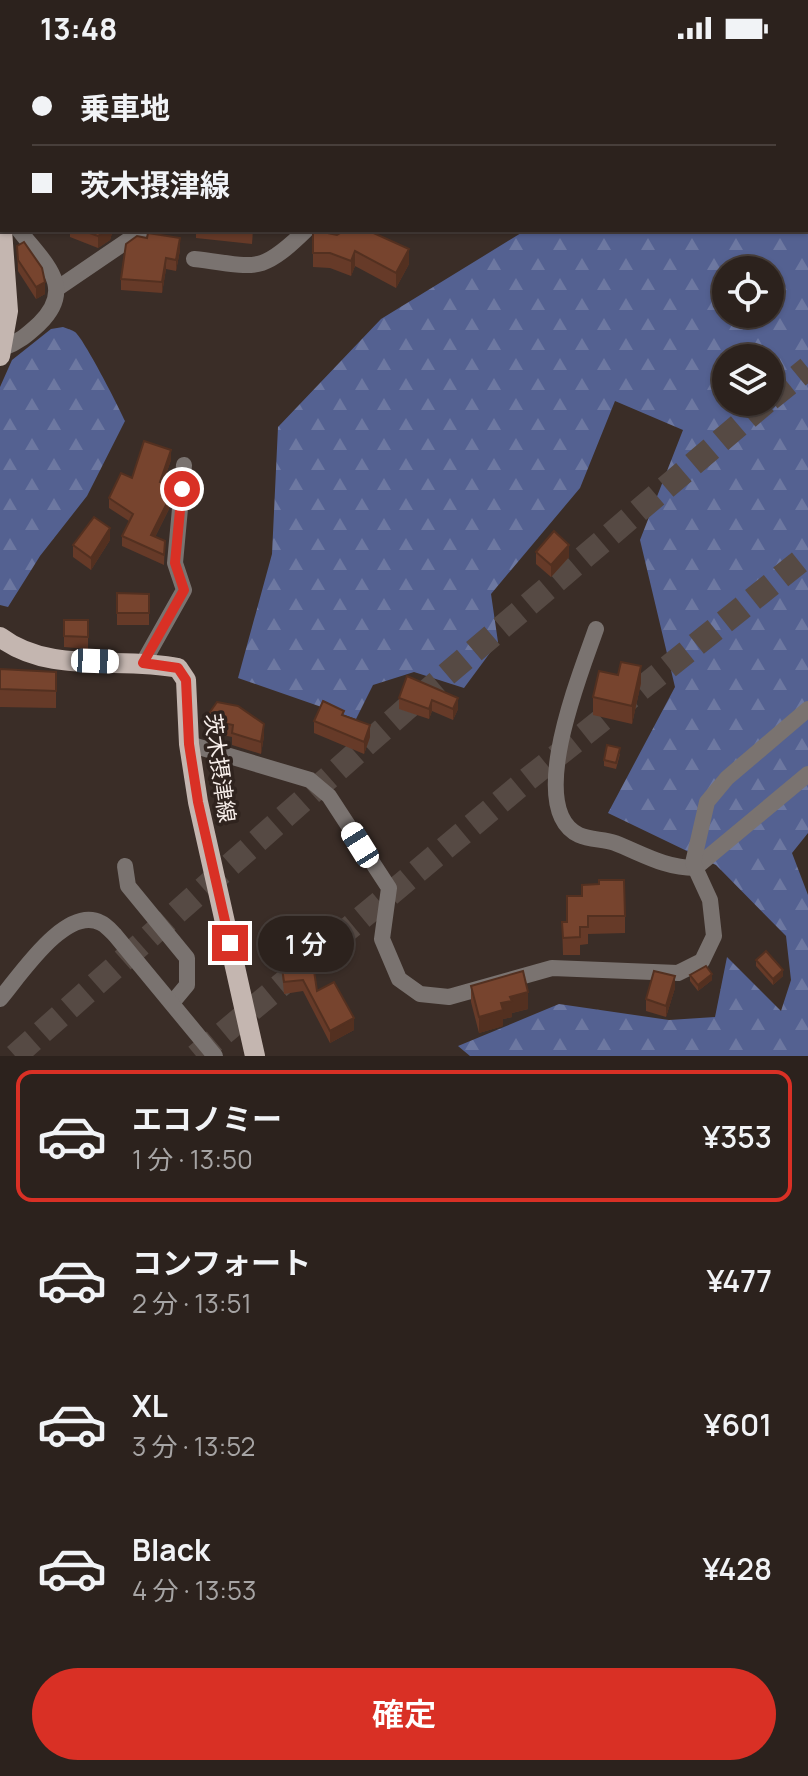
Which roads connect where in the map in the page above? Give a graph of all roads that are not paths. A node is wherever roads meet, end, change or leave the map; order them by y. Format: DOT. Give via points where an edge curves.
graph roads {
  1 [pos="2,232"];
  2 [pos="21,232"];
  3 [pos="140,232"];
  4 [pos="304,232"];
  5 [pos="324,232"];
  6 [pos="337,232"];
  7 [pos="194,259"];
  8 [pos="58,288"];
  9 [pos="1,350"];
  10 [pos="184,465"];
  11 [pos="596,629"];
  12 [pos="0,637"];
  13 [pos="143,663"];
  14 [pos="808,709"];
  15 [pos="189,744"];
  16 [pos="808,774"];
  17 [pos="125,866"];
  18 [pos="695,868"];
  19 [pos="0,999"];
  20 [pos="172,1003"];
  21 [pos="215,1056"];
  22 [pos="255,1056"];
  1 -- 9 [label="main road" via="8,311"];
  2 -- 8 [label="street"];
  3 -- 8 [label="street"];
  4 -- 7 [label="street" via="281,255 259,266"];
  5 -- 6 [label="street" via="336,239"];
  8 -- 9 [label="street" via="50,314 22,341"];
  10 -- 13 [label="street" via="175,563 184,590"];
  11 -- 18 [label="street" via="566,716 554,790 561,816 578,834 613,842 672,868"];
  12 -- 13 [label="main road, 茨木摂津線" via="22,651 54,660"];
  13 -- 15 [label="main road, 茨木摂津線" via="178,668 186,680"];
  14 -- 18 [label="street" via="727,778 707,802"];
  15 -- 18 [label="street" via="310,780 329,796 389,888 382,939 399,979 420,994 449,997 552,968 678,973 702,961 714,936 710,900"];
  15 -- 22 [label="main road, 茨木摂津線"];
  16 -- 18 [label="street"];
  17 -- 20 [label="street" via="128,886 187,958 187,985"];
  19 -- 20 [label="street" via="58,931 80,921 99,921"];
  20 -- 21 [label="street"];
}
